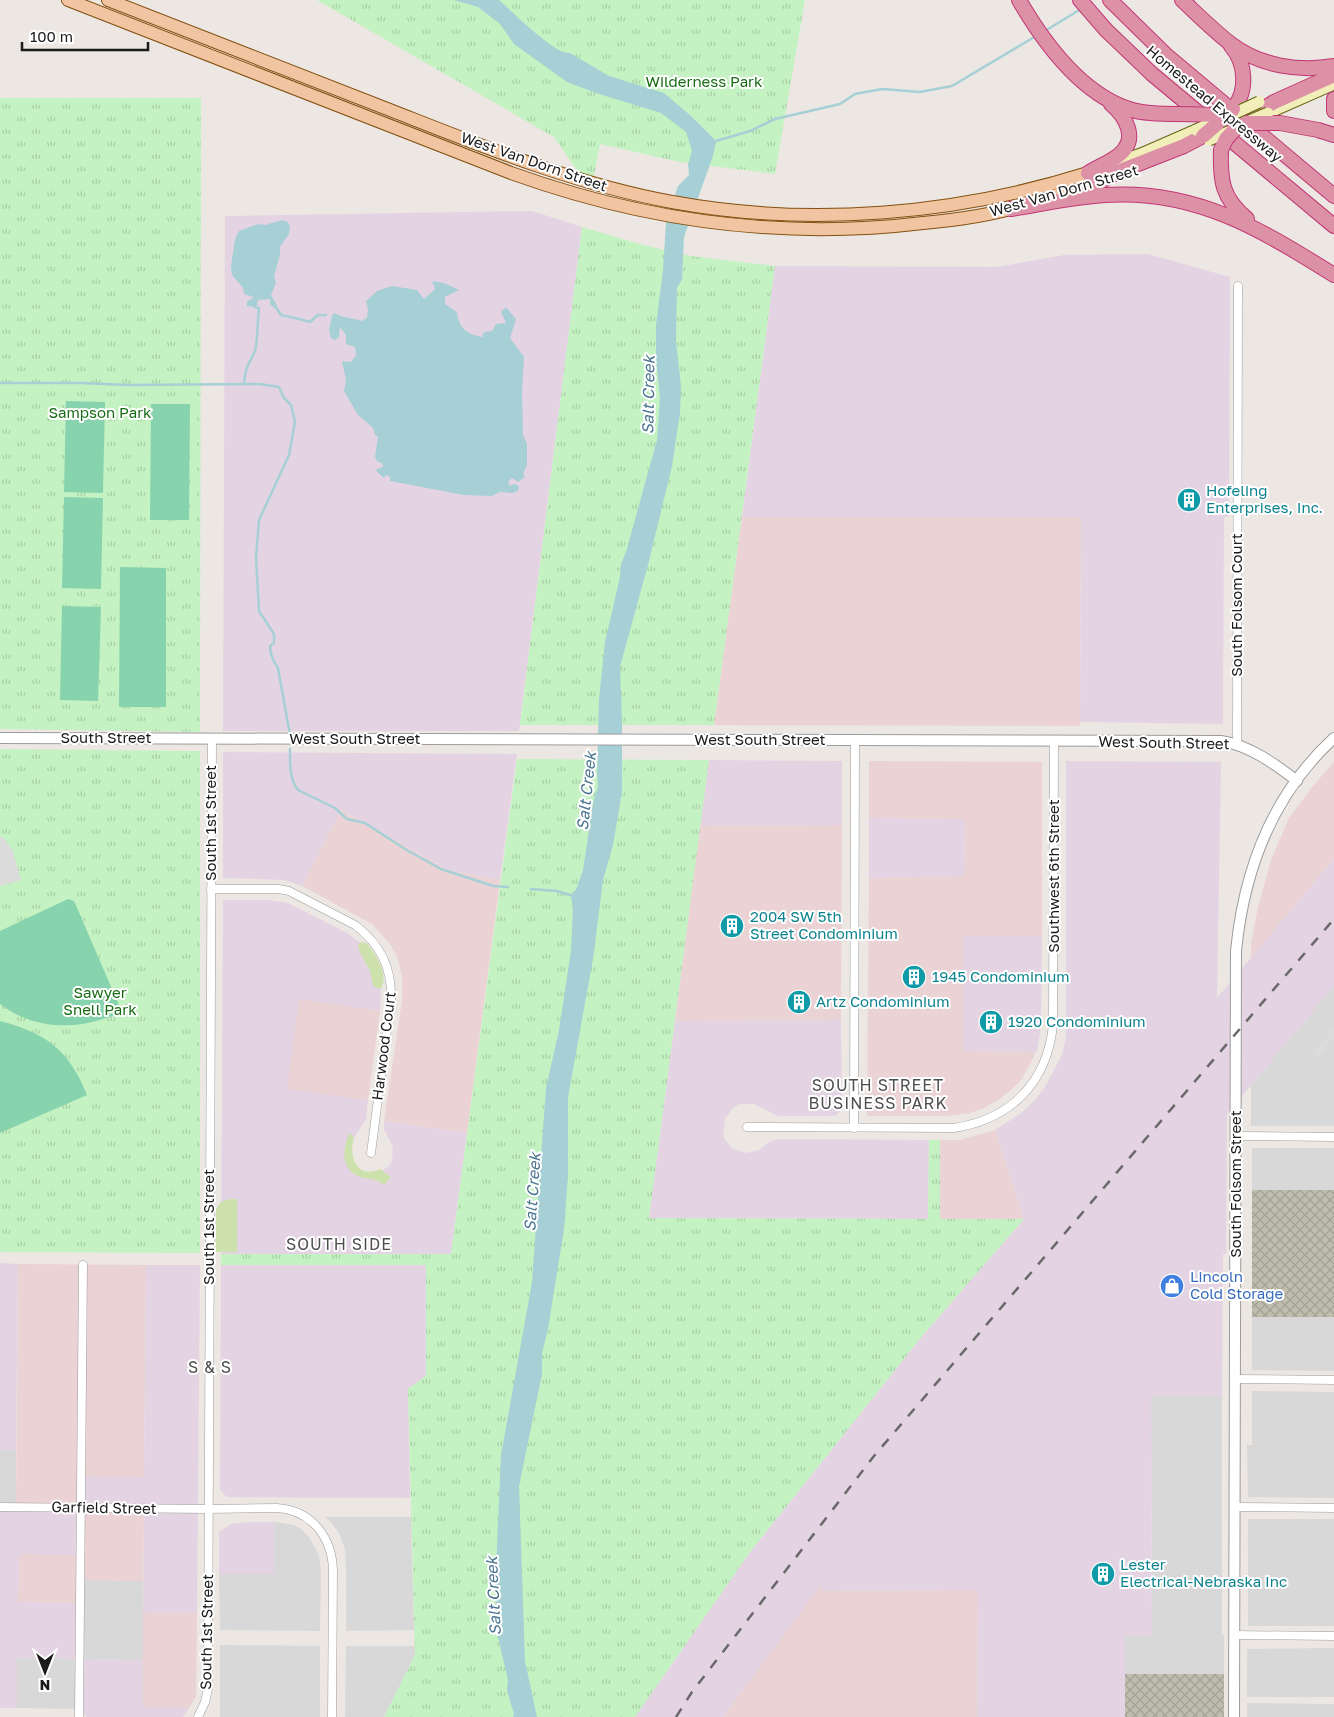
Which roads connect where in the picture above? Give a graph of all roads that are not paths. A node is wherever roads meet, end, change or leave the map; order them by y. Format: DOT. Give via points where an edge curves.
graph roads {
  1 [pos="68,0"];
  2 [pos="108,0"];
  3 [pos="1019,0"];
  4 [pos="1080,0"];
  5 [pos="1110,0"];
  6 [pos="1182,0"];
  7 [pos="1222,36"];
  8 [pos="1334,67"];
  9 [pos="1334,75"];
  10 [pos="1334,84"];
  11 [pos="1093,89"];
  12 [pos="1334,99"];
  13 [pos="1334,111"];
  14 [pos="1245,117"];
  15 [pos="1334,135"];
  16 [pos="1091,179"];
  17 [pos="1334,196"];
  18 [pos="1011,209"];
  19 [pos="1334,226"];
  20 [pos="1266,234"];
  21 [pos="1334,275"];
  22 [pos="1238,286"];
  23 [pos="0,738"];
  24 [pos="1334,738"];
  25 [pos="212,739"];
  26 [pos="855,740"];
  27 [pos="1054,741"];
  28 [pos="1236,744"];
  29 [pos="1297,781"];
  30 [pos="211,889"];
  31 [pos="747,1127"];
  32 [pos="854,1128"];
  33 [pos="1236,1136"];
  34 [pos="1334,1137"];
  35 [pos="371,1153"];
  36 [pos="82,1265"];
  37 [pos="1235,1379"];
  38 [pos="1334,1380"];
  39 [pos="0,1507"];
  40 [pos="80,1508"];
  41 [pos="1235,1508"];
  42 [pos="1334,1508"];
  43 [pos="208,1509"];
  44 [pos="1234,1635"];
  45 [pos="1334,1636"];
  46 [pos="199,1716"];
  47 [pos="79,1717"];
  48 [pos="332,1717"];
  49 [pos="1234,1717"];
  1 -- 18 [label="main road, West Van Dorn Street" via="511,173 608,203 740,225 808,229 881,227"];
  2 -- 16 [label="main road, West Van Dorn Street" via="533,165 673,202 749,212 855,214 942,206"];
  3 -- 11 [label="highway" via="1051,48"];
  4 -- 19 [label="highway, Homestead Expressway" via="1152,74"];
  5 -- 17 [label="highway, Homestead Expressway" via="1164,54"];
  6 -- 7 [label="highway"];
  7 -- 8 [label="highway" via="1243,52 1270,63 1305,69"];
  7 -- 14 [label="highway" via="1238,56 1243,89 1236,106"];
  8 -- 14 [label="main road"];
  9 -- 14 [label="highway"];
  10 -- 14 [label="main road"];
  11 -- 14 [label="highway, bridge" via="1133,110"];
  11 -- 16 [label="highway" via="1124,118 1129,133 1120,154"];
  12 -- 13 [label="highway"];
  14 -- 15 [label="highway"];
  14 -- 16 [label="highway, bridge" via="1184,146"];
  14 -- 20 [label="highway, bridge" via="1221,150 1220,174 1226,194 1238,211"];
  16 -- 18 [label="main road, West Van Dorn Street"];
  18 -- 20 [label="highway" via="1106,195 1152,196 1214,210"];
  20 -- 21 [label="highway"];
  22 -- 28 [label="street, South Folsom Court"];
  23 -- 25 [label="street, South Street"];
  24 -- 29 [label="street, South Folsom Street"];
  25 -- 26 [label="street, West South Street"];
  25 -- 30 [label="street, South 1st Street"];
  26 -- 27 [label="street, West South Street"];
  26 -- 32 [label="street"];
  27 -- 28 [label="street, West South Street" via="1222,741"];
  27 -- 32 [label="street, Southwest 6th Street" via="1053,1025 1052,1040 1042,1069 1011,1106 969,1125 954,1128"];
  28 -- 29 [label="street, West South Street" via="1264,758"];
  29 -- 33 [label="street, South Folsom Street" via="1278,809 1260,846 1246,888 1239,924 1236,951"];
  30 -- 35 [label="street, Harwood Court" via="279,889 290,892 355,925 380,950 390,976 391,999"];
  30 -- 43 [label="street, South 1st Street"];
  31 -- 32 [label="street, Southwest 6th Street"];
  33 -- 34 [label="street"];
  33 -- 37 [label="street, South Folsom Street"];
  36 -- 40 [label="street"];
  37 -- 38 [label="street"];
  37 -- 41 [label="street, South Folsom Street"];
  39 -- 40 [label="street, Garfield Street"];
  40 -- 43 [label="street, Garfield Street"];
  40 -- 47 [label="street"];
  41 -- 42 [label="street"];
  41 -- 44 [label="street, South Folsom Street"];
  43 -- 46 [label="street, South 1st Street" via="208,1689"];
  43 -- 48 [label="street, Garfield Street" via="278,1508 297,1513 320,1529 332,1555 333,1570"];
  44 -- 45 [label="street"];
  44 -- 49 [label="street, South Folsom Street"];
}
